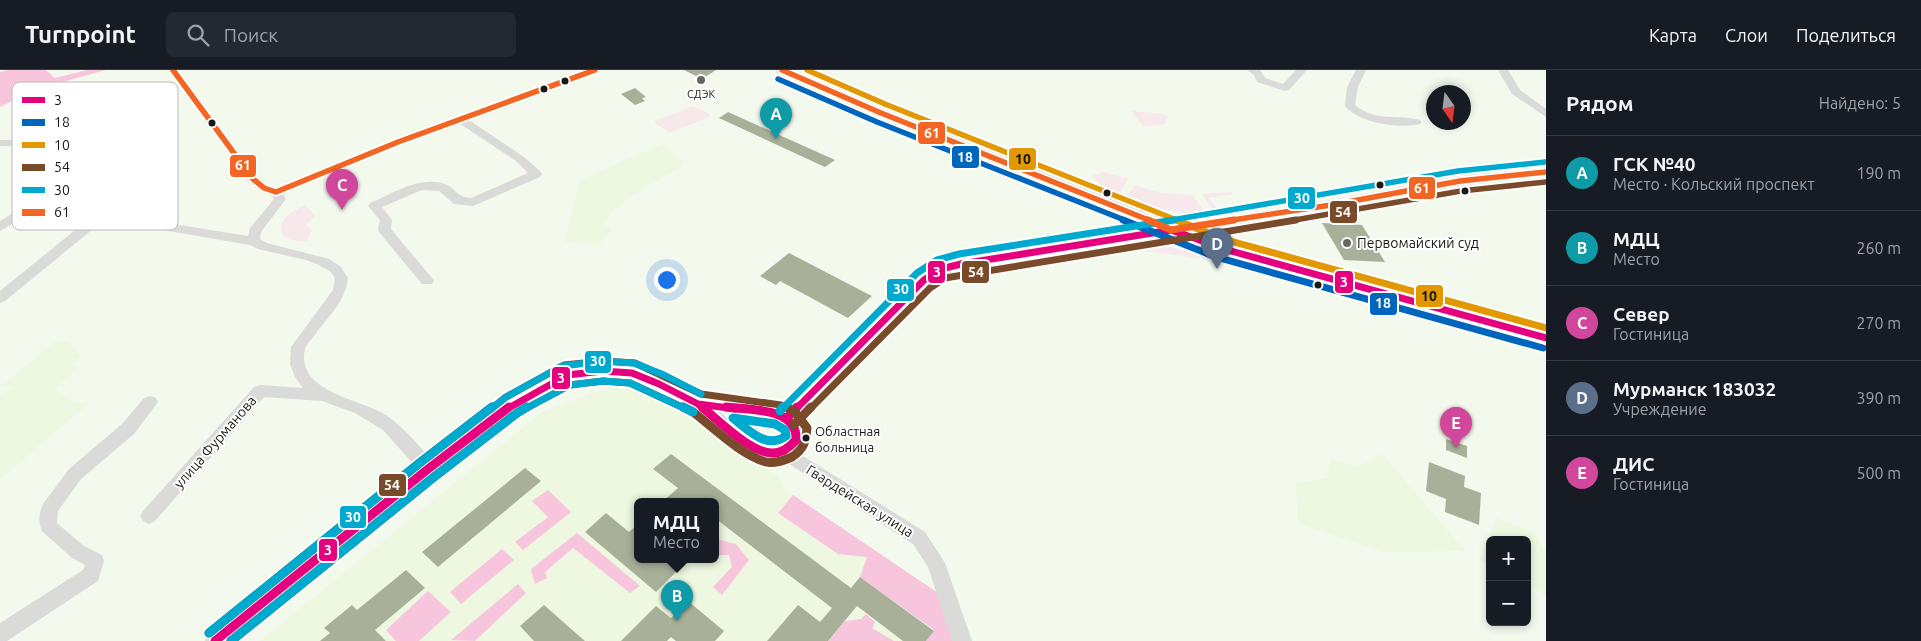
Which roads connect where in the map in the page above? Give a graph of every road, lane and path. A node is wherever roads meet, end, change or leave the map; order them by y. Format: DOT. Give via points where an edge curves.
graph roads {
  1 [pos="173,70"];
  2 [pos="595,70"];
  3 [pos="782,70"];
  4 [pos="1252,70"];
  5 [pos="1302,70"];
  6 [pos="1361,70"];
  7 [pos="1503,70"];
  8 [pos="1546,114"];
  9 [pos="460,119"];
  10 [pos="1416,122"];
  11 [pos="1546,172"];
  12 [pos="276,192"];
  13 [pos="1115,206"];
  14 [pos="12,219"];
  15 [pos="1215,224"];
  16 [pos="0,227"];
  17 [pos="178,228"];
  18 [pos="84,230"];
  19 [pos="1171,230"];
  20 [pos="1128,237"];
  21 [pos="249,239"];
  22 [pos="1220,248"];
  23 [pos="427,281"];
  24 [pos="0,298"];
  25 [pos="1546,338"];
  26 [pos="322,395"];
  27 [pos="150,402"];
  28 [pos="698,404"];
  29 [pos="768,414"];
  30 [pos="786,418"];
  31 [pos="754,447"];
  32 [pos="783,451"];
  33 [pos="428,469"];
  34 [pos="149,516"];
  35 [pos="0,634"];
  36 [pos="215,641"];
  37 [pos="962,641"];
  1 -- 12 [label="street" via="252,179"];
  2 -- 9 [label="street"];
  3 -- 13 [label="main road" via="880,113"];
  4 -- 5 [label="street" via="1261,80 1285,88"];
  6 -- 10 [label="street" via="1351,89 1350,106 1356,113 1372,119"];
  7 -- 8 [label="street" via="1516,92"];
  9 -- 12 [label="street"];
  9 -- 23 [label="street" via="536,174 473,202 458,201 442,187 420,186 374,206 386,220 384,229"];
  11 -- 15 [label="main road" via="1460,181"];
  12 -- 21 [label="street" via="280,199"];
  13 -- 15 [label="main road" via="1164,220"];
  13 -- 19 [label="main road"];
  13 -- 20 [label="street" via="1134,217"];
  14 -- 16 [label="street"];
  15 -- 19 [label="main road"];
  17 -- 21 [label="street"];
  18 -- 24 [label="street"];
  19 -- 20 [label="street"];
  19 -- 22 [label="main road"];
  20 -- 22 [label="street" via="1170,236"];
  20 -- 30 [label="street" via="961,264 933,273"];
  21 -- 26 [label="street" via="262,246 318,258 341,276 343,285 340,291 298,347 299,369 306,384"];
  22 -- 25 [label="main road"];
  26 -- 33 [label="street" via="373,415 403,437"];
  26 -- 34 [label="street, улица Фурманова" via="260,391"];
  27 -- 35 [label="street" via="128,429 75,474 49,509 48,526 78,552 95,561 91,575"];
  28 -- 29 [label="street"];
  28 -- 31 [label="street"];
  28 -- 33 [label="street" via="632,373 567,375 512,405"];
  29 -- 30 [label="street"];
  29 -- 31 [label="street" via="751,423 748,430 748,439"];
  30 -- 32 [label="street" via="797,431 796,440"];
  31 -- 32 [label="street" via="770,453"];
  32 -- 37 [label="street, Гвардейская улица" via="919,538 936,563"];
  33 -- 36 [label="street"];
}
